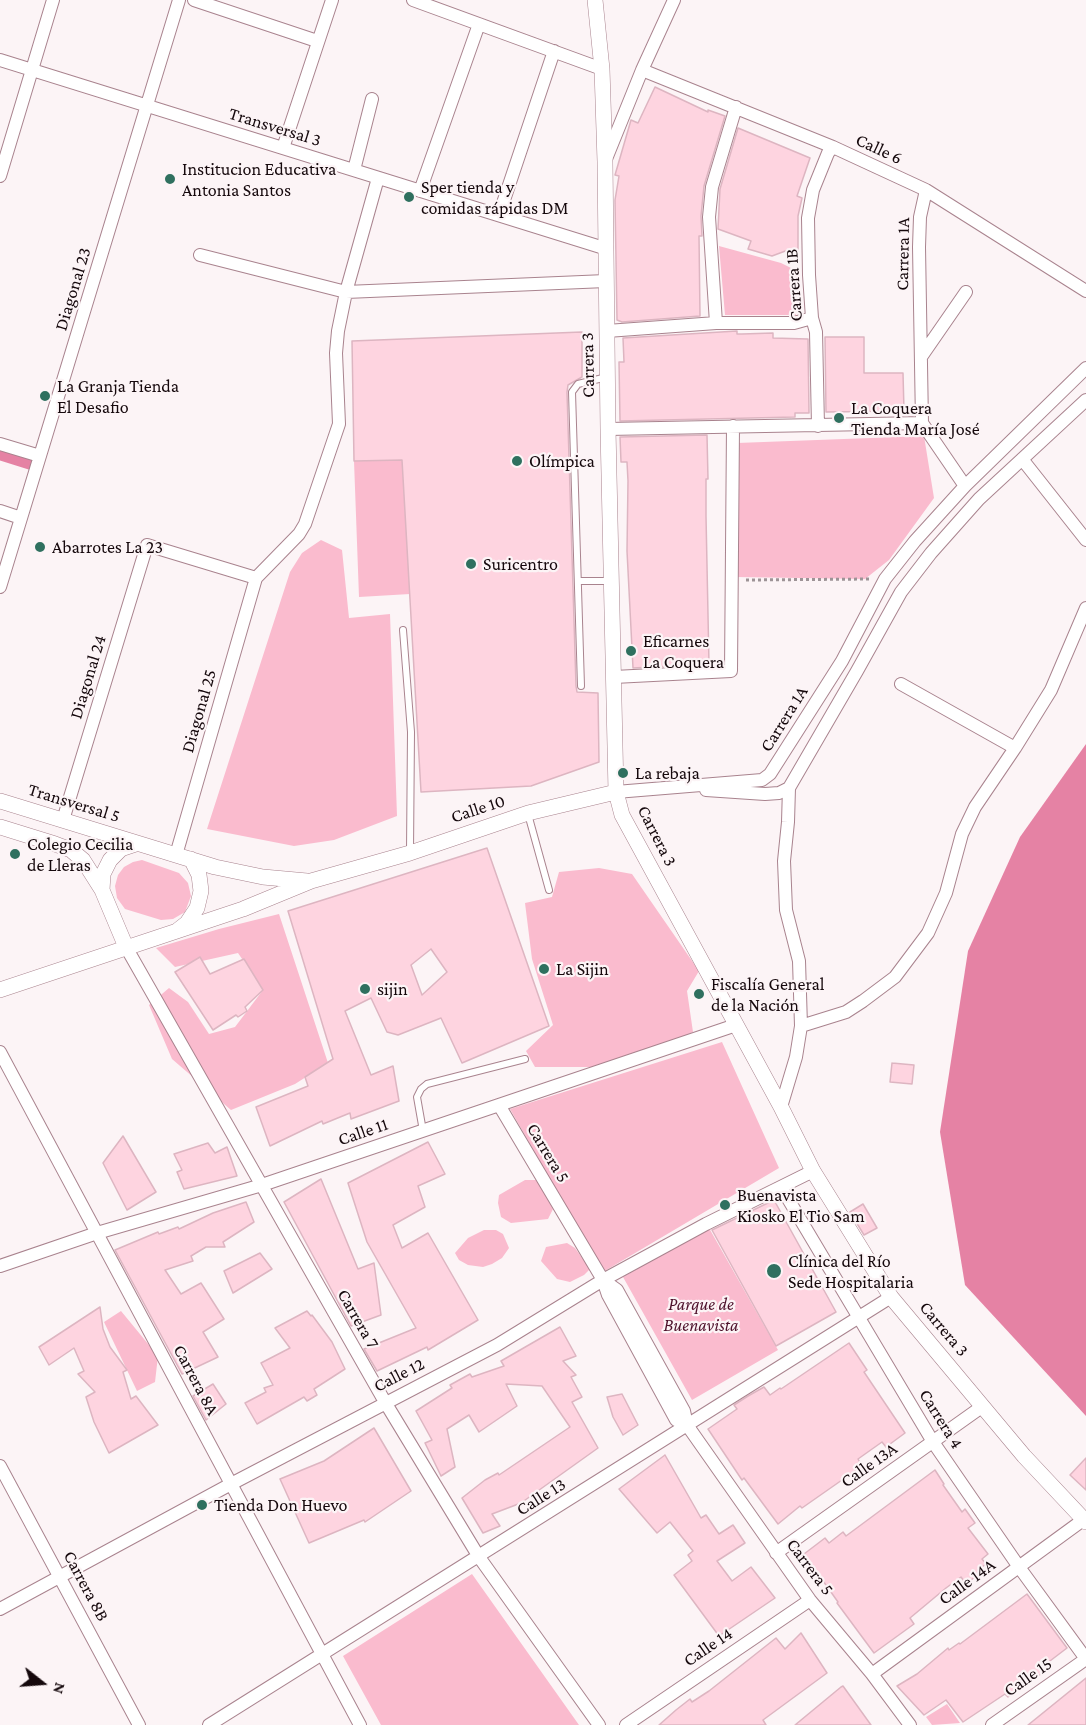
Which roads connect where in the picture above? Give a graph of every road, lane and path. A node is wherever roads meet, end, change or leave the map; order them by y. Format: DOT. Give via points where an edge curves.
graph roads {
  1 [pos="53,0"];
  2 [pos="179,0"];
  3 [pos="194,0"];
  4 [pos="332,0"];
  5 [pos="413,0"];
  6 [pos="595,0"];
  7 [pos="674,0"];
  8 [pos="479,24"];
  9 [pos="318,41"];
  10 [pos="554,51"];
  11 [pos="0,60"];
  12 [pos="602,69"];
  13 [pos="33,70"];
  14 [pos="642,70"];
  15 [pos="372,99"];
  16 [pos="148,106"];
  17 [pos="736,107"];
  18 [pos="833,147"];
  19 [pos="284,148"];
  20 [pos="605,162"];
  21 [pos="354,170"];
  22 [pos="0,176"];
  23 [pos="378,178"];
  24 [pos="926,190"];
  25 [pos="420,191"];
  26 [pos="500,215"];
  27 [pos="607,249"];
  28 [pos="200,255"];
  29 [pos="606,281"];
  30 [pos="1086,291"];
  31 [pos="346,292"];
  32 [pos="966,292"];
  33 [pos="812,318"];
  34 [pos="716,323"];
  35 [pos="607,331"];
  36 [pos="921,357"];
  37 [pos="1086,368"];
  38 [pos="608,377"];
  39 [pos="1086,400"];
  40 [pos="922,423"];
  41 [pos="732,426"];
  42 [pos="818,426"];
  43 [pos="608,429"];
  44 [pos="0,444"];
  45 [pos="40,456"];
  46 [pos="1022,459"];
  47 [pos="965,486"];
  48 [pos="0,511"];
  49 [pos="21,518"];
  50 [pos="1086,540"];
  51 [pos="256,578"];
  52 [pos="885,579"];
  53 [pos="731,580"];
  54 [pos="578,581"];
  55 [pos="612,581"];
  56 [pos="0,587"];
  57 [pos="1086,608"];
  58 [pos="403,630"];
  59 [pos="614,677"];
  60 [pos="901,684"];
  61 [pos="581,686"];
  62 [pos="1015,748"];
  63 [pos="660,787"];
  64 [pos="789,788"];
  65 [pos="616,792"];
  66 [pos="0,801"];
  67 [pos="528,813"];
  68 [pos="63,820"];
  69 [pos="0,827"];
  70 [pos="136,844"];
  71 [pos="410,853"];
  72 [pos="176,855"];
  73 [pos="191,859"];
  74 [pos="311,881"];
  75 [pos="102,890"];
  76 [pos="549,890"];
  77 [pos="174,933"];
  78 [pos="126,947"];
  79 [pos="0,990"];
  80 [pos="736,1025"];
  81 [pos="801,1026"];
  82 [pos="0,1052"];
  83 [pos="525,1059"];
  84 [pos="499,1105"];
  85 [pos="781,1107"];
  86 [pos="423,1131"];
  87 [pos="813,1171"];
  88 [pos="262,1185"];
  89 [pos="781,1186"];
  90 [pos="97,1233"];
  91 [pos="0,1266"];
  92 [pos="603,1281"];
  93 [pos="891,1297"];
  94 [pos="859,1317"];
  95 [pos="385,1402"];
  96 [pos="983,1406"];
  97 [pos="687,1425"];
  98 [pos="933,1442"];
  99 [pos="0,1466"];
  100 [pos="231,1484"];
  101 [pos="1085,1521"];
  102 [pos="776,1553"];
  103 [pos="479,1557"];
  104 [pos="1019,1567"];
  105 [pos="61,1576"];
  106 [pos="810,1600"];
  107 [pos="0,1608"];
  108 [pos="322,1654"];
  109 [pos="1086,1659"];
  110 [pos="872,1674"];
  111 [pos="139,1725"];
  112 [pos="209,1725"];
  113 [pos="360,1725"];
  114 [pos="599,1725"];
  115 [pos="626,1725"];
  116 [pos="910,1725"];
  117 [pos="992,1725"];
  1 -- 13 [label="street"];
  2 -- 16 [label="street, Diagonal 23"];
  3 -- 9 [label="street"];
  4 -- 9 [label="street"];
  5 -- 8 [label="street"];
  6 -- 12 [label="street, Carrera 3"];
  7 -- 14 [label="street"];
  8 -- 10 [label="street"];
  8 -- 25 [label="street"];
  9 -- 19 [label="street"];
  10 -- 12 [label="street"];
  10 -- 26 [label="street"];
  11 -- 13 [label="street, Transversal 3"];
  12 -- 20 [label="street, Carrera 3"];
  13 -- 16 [label="street, Transversal 3"];
  13 -- 22 [label="street"];
  14 -- 17 [label="street, Calle 6"];
  14 -- 20 [label="street"];
  15 -- 21 [label="street"];
  16 -- 19 [label="street, Transversal 3"];
  16 -- 45 [label="street, Diagonal 23"];
  17 -- 18 [label="street, Calle 6"];
  17 -- 34 [label="street" via="712,187 709,217"];
  18 -- 24 [label="street, Calle 6"];
  18 -- 33 [label="street, Carrera 1B" via="813,190 808,218"];
  19 -- 21 [label="street, Transversal 3"];
  20 -- 27 [label="street, Carrera 3"];
  21 -- 23 [label="street, Transversal 3"];
  23 -- 25 [label="street, Transversal 3"];
  23 -- 31 [label="street"];
  24 -- 30 [label="street, Calle 6"];
  24 -- 36 [label="street, Carrera 1A" via="920,217"];
  25 -- 26 [label="street, Transversal 3"];
  26 -- 27 [label="street, Transversal 3"];
  27 -- 29 [label="street, Carrera 3"];
  28 -- 31 [label="street"];
  29 -- 31 [label="street"];
  29 -- 35 [label="street, Carrera 3"];
  31 -- 51 [label="street" via="336,353 339,424 305,524"];
  32 -- 36 [label="street"];
  33 -- 34 [label="street" via="794,323"];
  33 -- 42 [label="street, Carrera 1B" via="816,332"];
  34 -- 35 [label="street"];
  35 -- 38 [label="street, Carrera 3"];
  36 -- 40 [label="street, Carrera 1A"];
  37 -- 47 [label="street, Carrera 1A"];
  38 -- 43 [label="street, Carrera 3"];
  38 -- 54 [label="lane" via="578,384 572,392"];
  39 -- 46 [label="street"];
  40 -- 42 [label="street"];
  40 -- 47 [label="street"];
  41 -- 42 [label="street"];
  41 -- 43 [label="street"];
  41 -- 53 [label="street"];
  43 -- 55 [label="street, Carrera 3"];
  44 -- 45 [label="street"];
  45 -- 49 [label="street, Diagonal 23"];
  46 -- 50 [label="street"];
  46 -- 64 [label="street" via="980,499 901,592"];
  47 -- 52 [label="street, Carrera 1A"];
  48 -- 49 [label="street"];
  49 -- 56 [label="street, Diagonal 23"];
  51 -- 68 [label="street, Diagonal 24" via="147,545"];
  51 -- 72 [label="street, Diagonal 25"];
  52 -- 53 [label="path"];
  52 -- 63 [label="street, Carrera 1A" via="842,661 770,774 762,780"];
  53 -- 59 [label="street" via="731,671"];
  54 -- 55 [label="lane"];
  54 -- 61 [label="lane"];
  55 -- 59 [label="street, Carrera 3"];
  57 -- 62 [label="street" via="1051,690"];
  58 -- 71 [label="lane" via="411,732"];
  59 -- 65 [label="street, Carrera 3"];
  60 -- 62 [label="street"];
  62 -- 81 [label="street" via="975,807 962,834 946,893 928,933 895,977 846,1011"];
  63 -- 64 [label="street" via="765,794"];
  63 -- 65 [label="street, Calle 10"];
  64 -- 81 [label="street" via="784,861 786,909 799,962"];
  65 -- 67 [label="street, Calle 10"];
  65 -- 80 [label="street, Carrera 3" via="622,815"];
  66 -- 68 [label="street, Transversal 5"];
  67 -- 71 [label="street, Calle 10"];
  67 -- 76 [label="lane"];
  68 -- 70 [label="street, Transversal 5"];
  69 -- 75 [label="street" via="71,850 83,860"];
  70 -- 72 [label="street, Calle 10"];
  70 -- 75 [label="street" via="122,849 110,860 103,874"];
  71 -- 74 [label="street, Calle 10"];
  72 -- 73 [label="street, Calle 10"];
  73 -- 74 [label="street, Calle 10" via="263,877"];
  73 -- 77 [label="street" via="199,875 199,900 187,922"];
  74 -- 77 [label="street, Calle 10"];
  75 -- 78 [label="street"];
  77 -- 78 [label="street, Calle 10"];
  78 -- 79 [label="street, Calle 10"];
  78 -- 88 [label="street, Carrera 7"];
  80 -- 84 [label="street, Calle 11"];
  80 -- 85 [label="street, Carrera 3"];
  81 -- 85 [label="street"];
  82 -- 90 [label="street, Carrera 8A"];
  83 -- 86 [label="lane" via="427,1084 417,1097"];
  84 -- 86 [label="street, Calle 11"];
  84 -- 92 [label="street, Carrera 5"];
  85 -- 87 [label="street, Carrera 3"];
  86 -- 88 [label="street, Calle 11"];
  87 -- 89 [label="street, Calle 12"];
  87 -- 93 [label="street, Carrera 3"];
  88 -- 90 [label="street, Calle 11"];
  88 -- 95 [label="street, Carrera 7"];
  89 -- 92 [label="street, Calle 12"];
  89 -- 94 [label="street, Carrera 4"];
  90 -- 91 [label="street, Calle 11"];
  90 -- 100 [label="street, Carrera 8A"];
  92 -- 95 [label="street, Calle 12" via="496,1345"];
  92 -- 97 [label="street, Carrera 5" via="617,1290 684,1411"];
  93 -- 94 [label="street, Calle 13"];
  93 -- 96 [label="street, Carrera 3"];
  94 -- 97 [label="street, Calle 13"];
  94 -- 98 [label="street, Carrera 4"];
  95 -- 100 [label="street, Calle 12"];
  95 -- 103 [label="street, Carrera 7"];
  96 -- 98 [label="street, Calle 13A"];
  96 -- 101 [label="street, Carrera 3"];
  97 -- 102 [label="street, Carrera 5"];
  97 -- 103 [label="street, Calle 13"];
  98 -- 102 [label="street, Calle 13A"];
  98 -- 104 [label="street, Carrera 4"];
  99 -- 105 [label="street, Carrera 8B"];
  100 -- 105 [label="street, Calle 12"];
  100 -- 108 [label="street, Carrera 8A"];
  101 -- 104 [label="street, Calle 14A"];
  102 -- 106 [label="street, Carrera 5"];
  103 -- 108 [label="street, Calle 13"];
  103 -- 114 [label="street, Carrera 7"];
  104 -- 109 [label="street, Carrera 4"];
  104 -- 110 [label="street, Calle 14A"];
  105 -- 107 [label="street, Calle 12"];
  105 -- 111 [label="street, Carrera 8B"];
  106 -- 110 [label="street, Carrera 5"];
  106 -- 115 [label="street, Calle 14"];
  108 -- 112 [label="street, Calle 13"];
  108 -- 113 [label="street, Carrera 8A"];
  109 -- 117 [label="street, Calle 15"];
  110 -- 116 [label="street, Carrera 5"];
}
